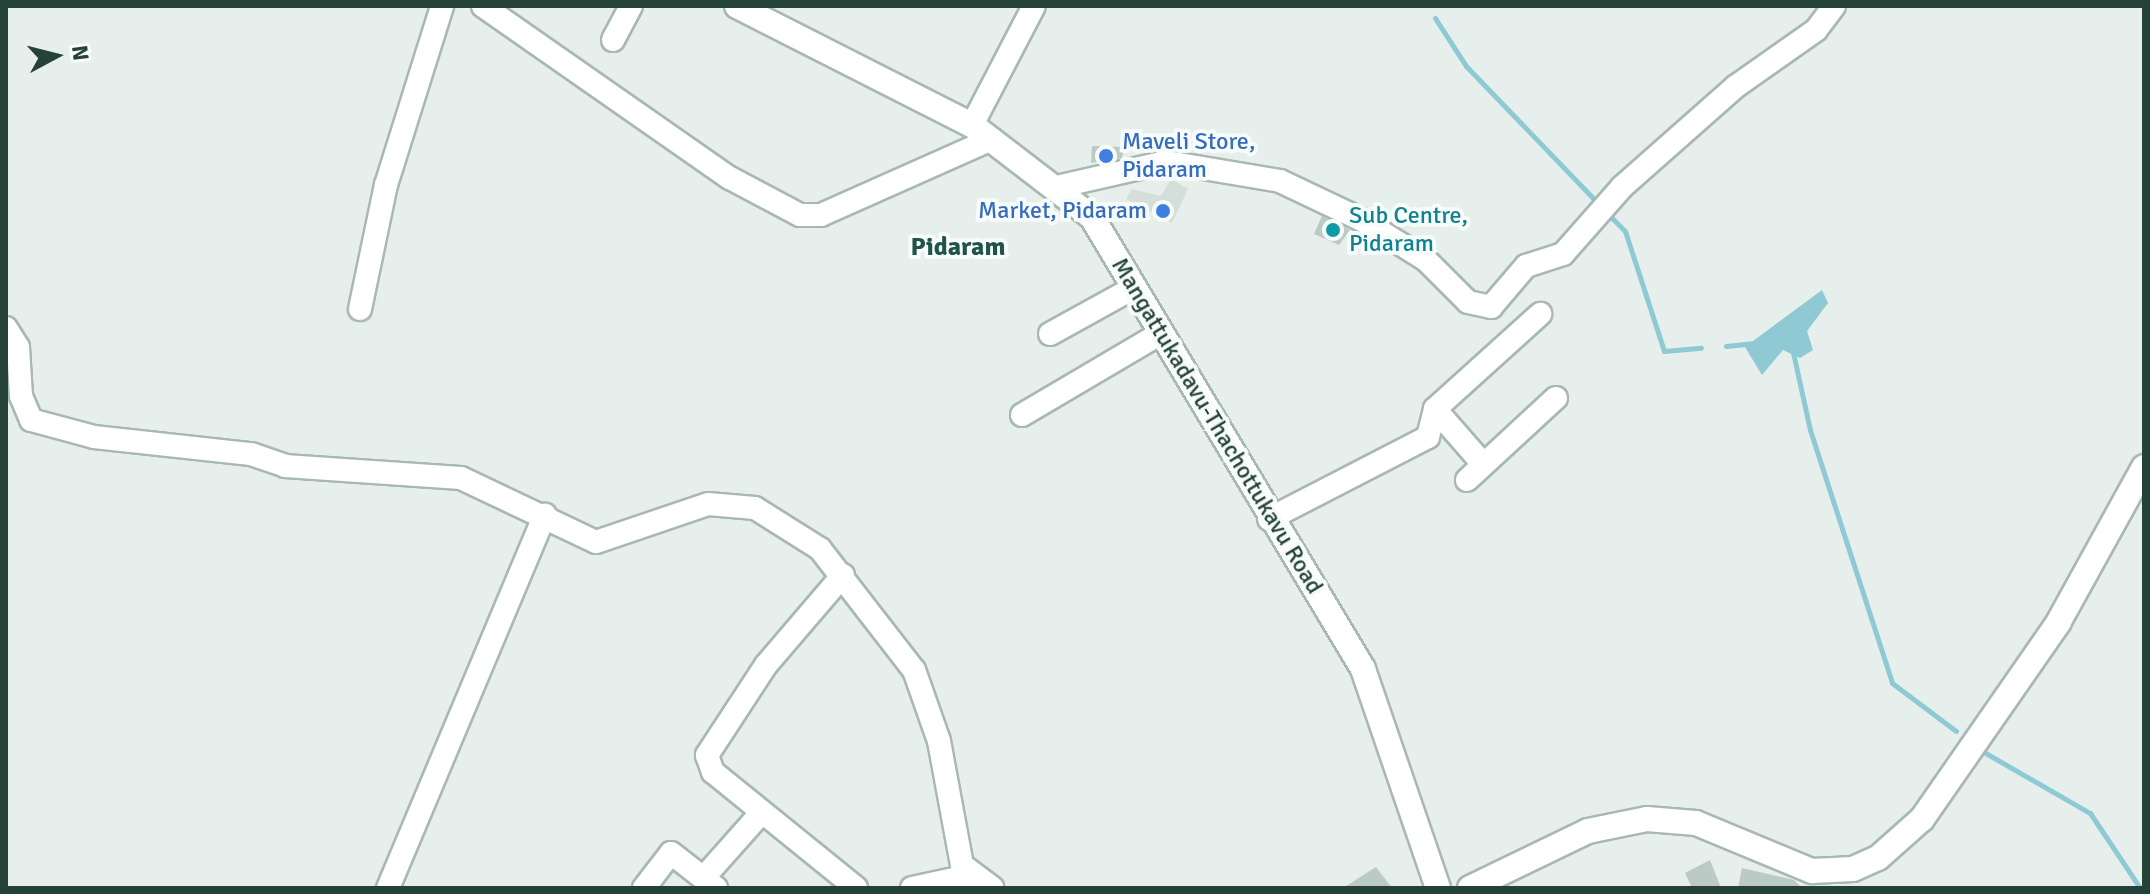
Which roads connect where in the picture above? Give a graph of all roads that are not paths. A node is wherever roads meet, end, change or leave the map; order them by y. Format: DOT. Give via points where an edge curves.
graph roads {
  1 [pos="442,6"];
  2 [pos="483,6"];
  3 [pos="631,6"];
  4 [pos="737,6"];
  5 [pos="1034,6"];
  6 [pos="1834,6"];
  7 [pos="613,40"];
  8 [pos="982,132"];
  9 [pos="1061,186"];
  10 [pos="1135,287"];
  11 [pos="360,309"];
  12 [pos="1540,314"];
  13 [pos="6,328"];
  14 [pos="1161,333"];
  15 [pos="1050,334"];
  16 [pos="1556,398"];
  17 [pos="1435,409"];
  18 [pos="1022,415"];
  19 [pos="2144,467"];
  20 [pos="545,515"];
  21 [pos="1269,519"];
  22 [pos="843,575"];
  23 [pos="762,812"];
  24 [pos="968,876"];
  25 [pos="711,882"];
  26 [pos="388,888"];
  27 [pos="644,888"];
  28 [pos="856,888"];
  29 [pos="912,888"];
  30 [pos="992,888"];
  31 [pos="1438,888"];
  32 [pos="1470,888"];
  1 -- 11 [label="street" via="386,185"];
  2 -- 8 [label="street" via="730,178 800,215 821,215"];
  3 -- 7 [label="street"];
  4 -- 8 [label="main road, Mangattukadavu-Thachottukavu Road"];
  5 -- 8 [label="street"];
  6 -- 9 [label="street" via="1816,30 1735,87 1616,194 1563,254 1526,266 1491,307 1468,302 1426,260 1362,220 1280,181 1167,162"];
  8 -- 9 [label="main road, Mangattukadavu-Thachottukavu Road"];
  9 -- 10 [label="main road, Mangattukadavu-Thachottukavu Road" via="1092,217"];
  10 -- 14 [label="main road, Mangattukadavu-Thachottukavu Road"];
  10 -- 15 [label="street"];
  12 -- 17 [label="street"];
  13 -- 20 [label="street" via="18,347 21,396 31,420 105,438 251,454 285,466 461,478"];
  14 -- 18 [label="street"];
  14 -- 21 [label="main road, Mangattukadavu-Thachottukavu Road"];
  16 -- 17 [label="street" via="1475,472"];
  17 -- 21 [label="street" via="1428,437"];
  19 -- 32 [label="main road" via="2058,623 1922,819 1878,858 1853,869 1812,871 1696,823 1647,819 1588,831"];
  20 -- 22 [label="street" via="596,542 708,504 755,508 820,549"];
  20 -- 26 [label="street"];
  21 -- 31 [label="main road, Mangattukadavu-Thachottukavu Road" via="1363,669"];
  22 -- 23 [label="street" via="766,665 707,755 713,772"];
  22 -- 24 [label="street" via="914,670 939,741"];
  23 -- 25 [label="street"];
  23 -- 28 [label="street"];
  24 -- 29 [label="street"];
  24 -- 30 [label="street"];
  25 -- 27 [label="street" via="671,853"];
}
